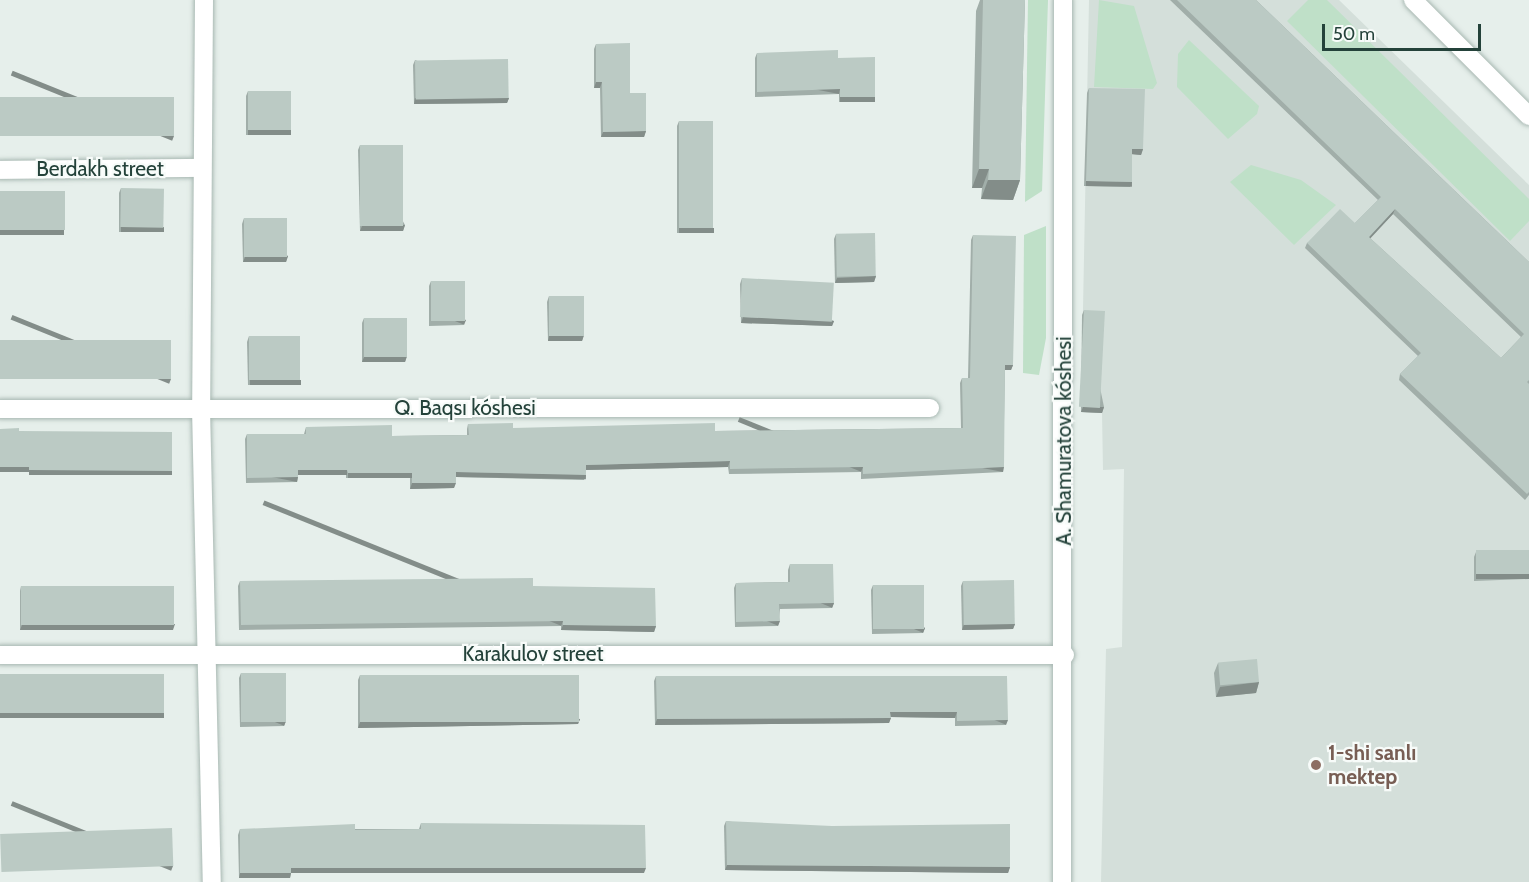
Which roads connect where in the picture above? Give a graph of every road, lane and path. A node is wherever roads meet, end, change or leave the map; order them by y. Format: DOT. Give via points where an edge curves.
graph roads {
  1 [pos="204,0"];
  2 [pos="1063,0"];
  3 [pos="1413,0"];
  4 [pos="1529,116"];
  5 [pos="201,168"];
  6 [pos="0,170"];
  7 [pos="201,408"];
  8 [pos="930,408"];
  9 [pos="0,410"];
  10 [pos="207,652"];
  11 [pos="0,655"];
  12 [pos="1065,655"];
  13 [pos="212,882"];
  14 [pos="1062,882"];
  1 -- 5 [label="street"];
  2 -- 12 [label="street, A. Shamuratova kóshesi"];
  3 -- 4 [label="street"];
  5 -- 6 [label="street, Berdakh street"];
  5 -- 7 [label="street"];
  7 -- 8 [label="street, Q. Baqsı kóshesi"];
  7 -- 9 [label="street, Q. Baqsı kóshesi"];
  7 -- 10 [label="street"];
  10 -- 11 [label="street, Karakulov street"];
  10 -- 12 [label="street, Karakulov street"];
  10 -- 13 [label="street"];
  12 -- 14 [label="street, A. Shamuratova kóshesi"];
}
